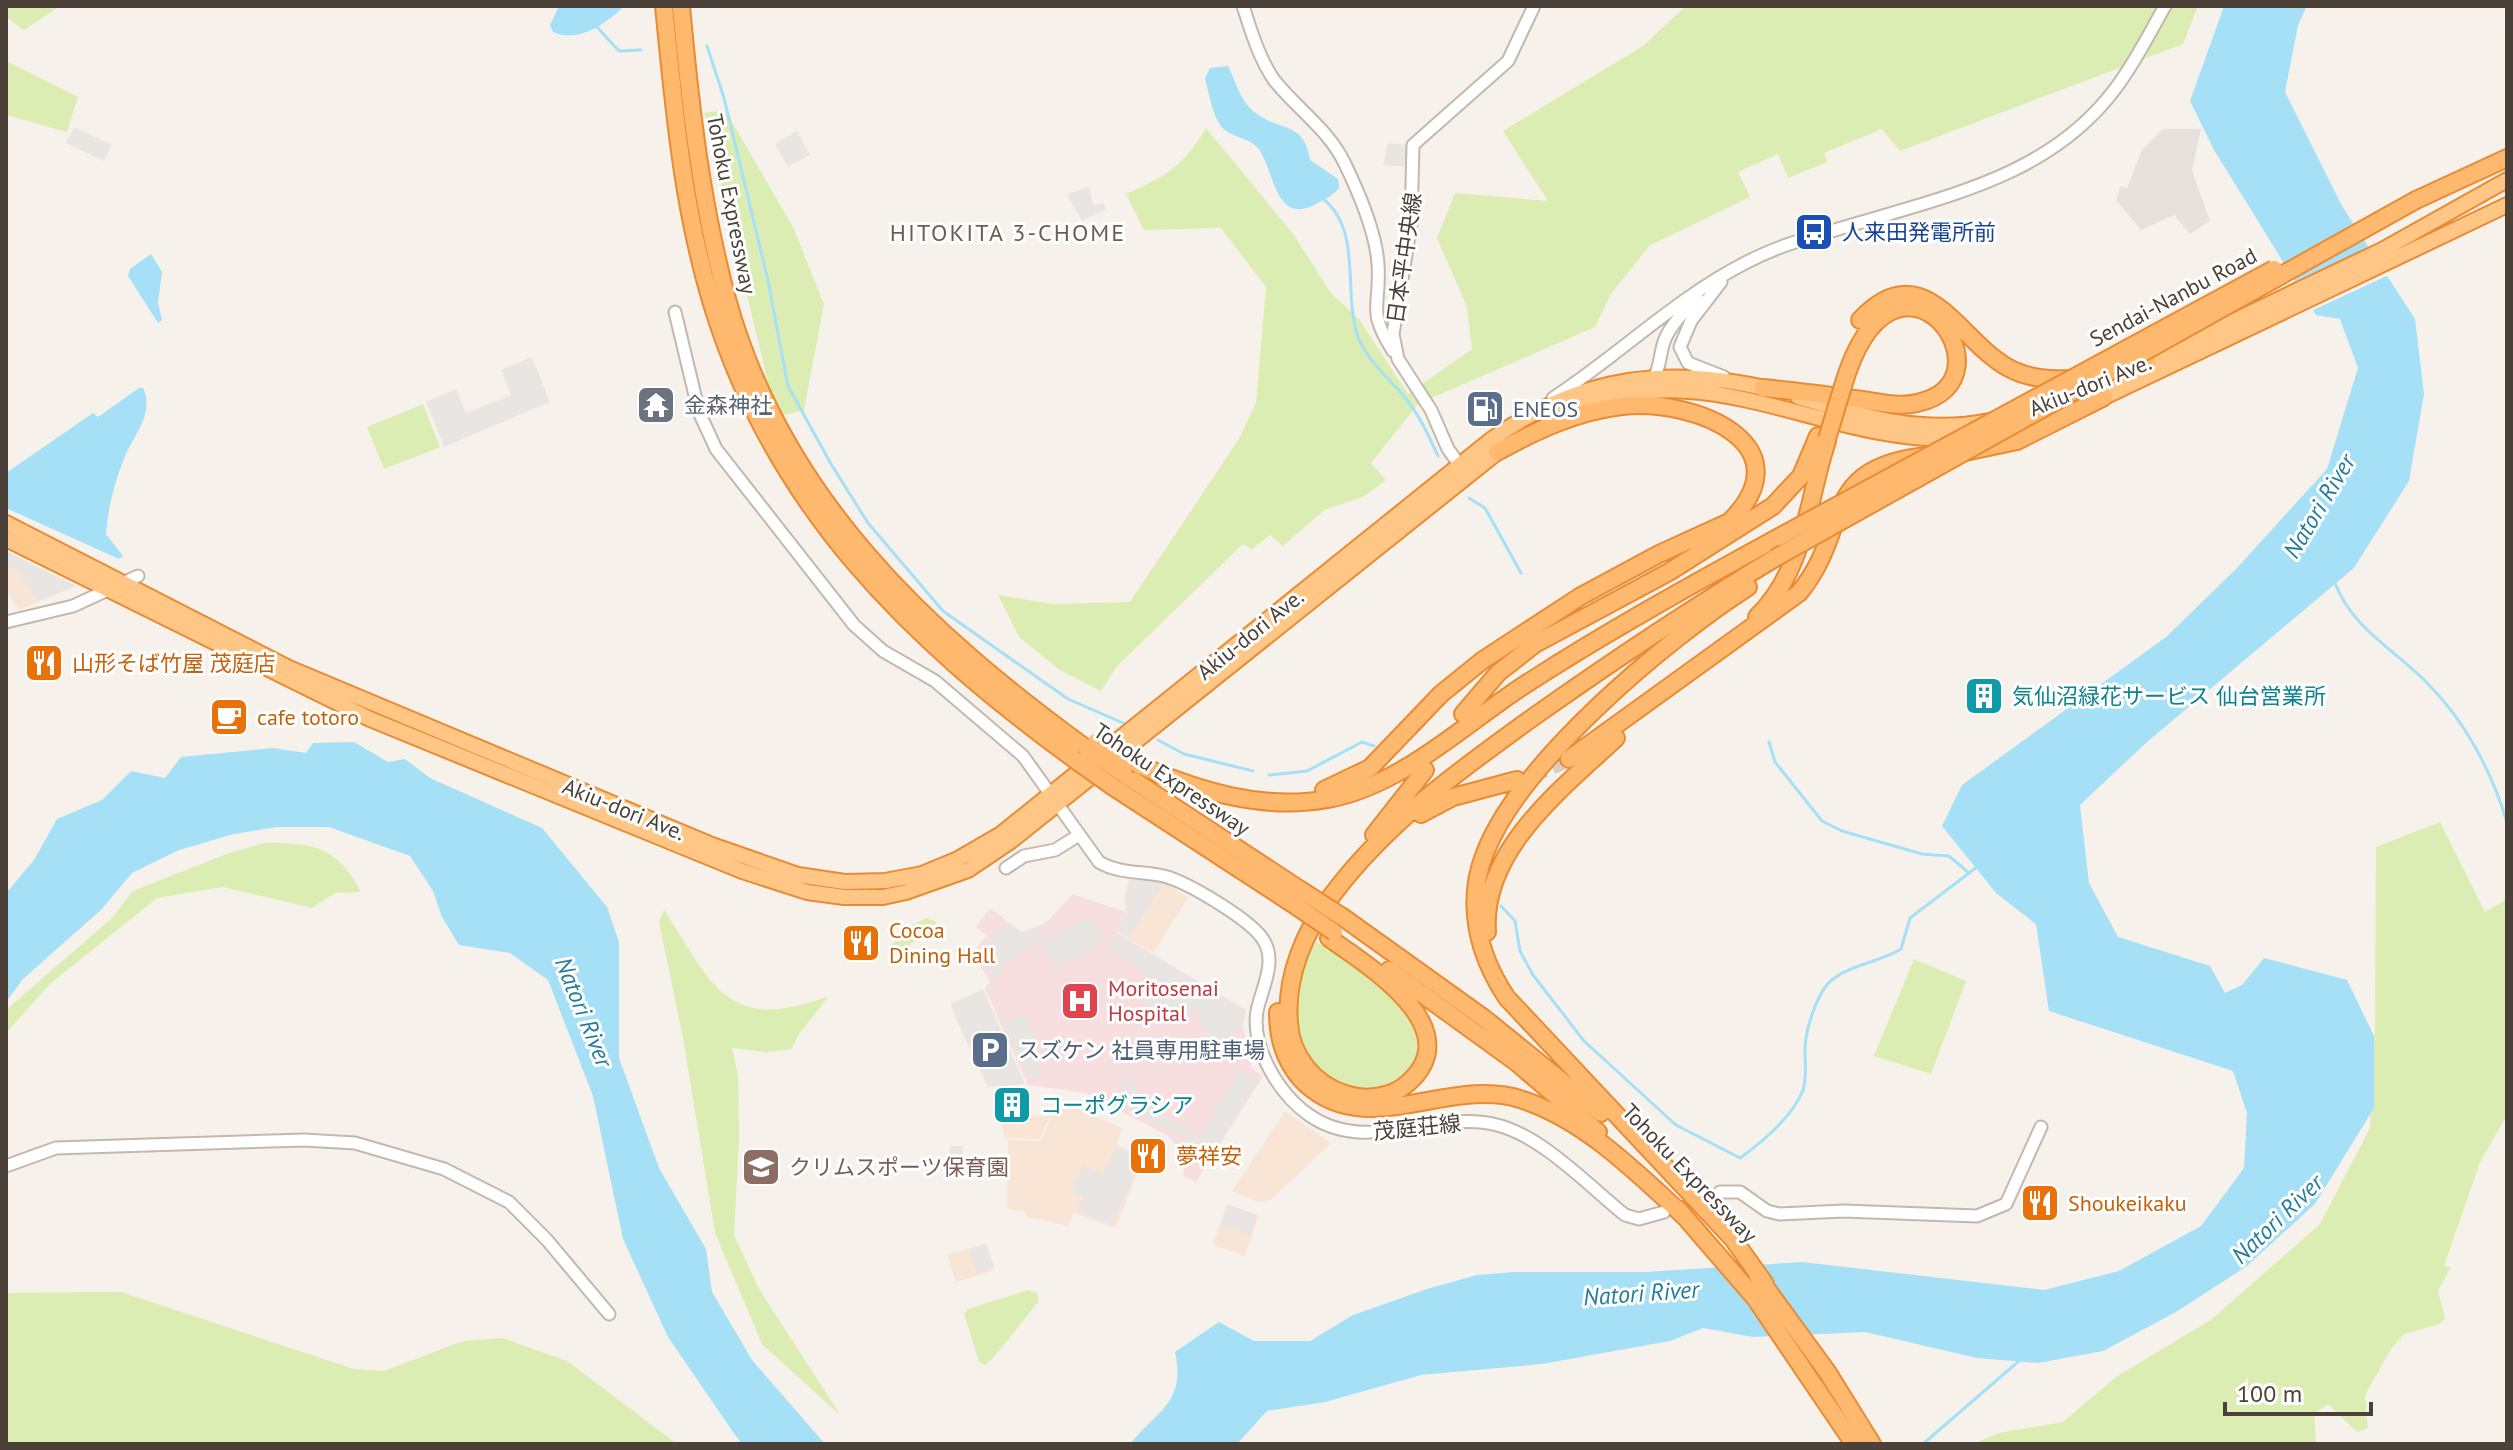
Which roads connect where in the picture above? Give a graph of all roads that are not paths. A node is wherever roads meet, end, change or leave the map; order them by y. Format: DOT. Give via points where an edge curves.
graph roads {
  1 [pos="664,6"];
  2 [pos="681,6"];
  3 [pos="1243,6"];
  4 [pos="1534,6"];
  5 [pos="2165,6"];
  6 [pos="2507,158"];
  7 [pos="2507,180"];
  8 [pos="2507,205"];
  9 [pos="2385,255"];
  10 [pos="1746,262"];
  11 [pos="1730,273"];
  12 [pos="675,312"];
  13 [pos="1398,359"];
  14 [pos="2170,359"];
  15 [pos="2147,363"];
  16 [pos="1656,377"];
  17 [pos="1735,381"];
  18 [pos="1838,385"];
  19 [pos="1763,388"];
  20 [pos="1641,391"];
  21 [pos="2104,397"];
  22 [pos="1523,418"];
  23 [pos="1823,438"];
  24 [pos="1497,452"];
  25 [pos="1463,470"];
  26 [pos="6,523"];
  27 [pos="1734,525"];
  28 [pos="1713,537"];
  29 [pos="6,539"];
  30 [pos="1687,550"];
  31 [pos="1776,553"];
  32 [pos="138,576"];
  33 [pos="117,588"];
  34 [pos="1581,596"];
  35 [pos="1591,616"];
  36 [pos="6,622"];
  37 [pos="1559,622"];
  38 [pos="1516,640"];
  39 [pos="1535,644"];
  40 [pos="1717,654"];
  41 [pos="1664,693"];
  42 [pos="1463,714"];
  43 [pos="1085,750"];
  44 [pos="1569,759"];
  45 [pos="1425,770"];
  46 [pos="1118,780"];
  47 [pos="1517,780"];
  48 [pos="1056,798"];
  49 [pos="1263,800"];
  50 [pos="1079,835"];
  51 [pos="1357,853"];
  52 [pos="1006,868"];
  53 [pos="1346,878"];
  54 [pos="1291,900"];
  55 [pos="1335,929"];
  56 [pos="1553,1049"];
  57 [pos="2041,1127"];
  58 [pos="6,1166"];
  59 [pos="1720,1192"];
  60 [pos="1664,1212"];
  61 [pos="1685,1217"];
  62 [pos="1730,1240"];
  63 [pos="609,1314"];
  64 [pos="1854,1444"];
  65 [pos="1872,1444"];
  1 -- 43 [label="highway, Tohoku Expressway" via="685,186 703,270 728,351 765,433 819,521 877,592 985,692"];
  2 -- 43 [label="highway, Tohoku Expressway" via="709,224 728,302 784,435 831,511 888,581 954,645"];
  3 -- 13 [label="street" via="1275,80 1346,165 1378,263 1377,327"];
  4 -- 13 [label="street, 日本平中央線" via="1508,61 1413,145 1411,224 1394,314"];
  5 -- 10 [label="street" via="2113,92 2062,142 2021,169 1978,188"];
  6 -- 31 [label="highway, Sendai-Nanbu Road, bridge" via="2416,200 1959,445"];
  7 -- 9 [label="highway, Akiu-dori Ave."];
  8 -- 9 [label="highway, Akiu-dori Ave."];
  9 -- 14 [label="highway, Akiu-dori Ave."];
  10 -- 11 [label="street"];
  10 -- 22 [label="street" via="1696,292"];
  11 -- 16 [label="street" via="1671,327"];
  11 -- 17 [label="street" via="1700,308 1680,347 1688,363"];
  12 -- 48 [label="street, 茂庭荘線" via="699,412 716,449 833,599 872,643 935,681 1023,756"];
  13 -- 25 [label="street, 日本平中央線"];
  14 -- 15 [label="highway, Akiu-dori Ave."];
  14 -- 21 [label="highway, Akiu-dori Ave."];
  15 -- 18 [label="highway" via="2072,379 2029,376 1996,360 1941,306 1908,296 1887,300 1860,321 1847,343"];
  15 -- 19 [label="highway, Akiu-dori Ave." via="2056,403 1948,427 1892,423"];
  16 -- 17 [label="highway, Akiu-dori Ave."];
  16 -- 20 [label="street"];
  16 -- 22 [label="highway, Akiu-dori Ave." via="1580,392"];
  17 -- 19 [label="highway, Akiu-dori Ave."];
  18 -- 19 [label="highway" via="1862,335 1888,312 1908,308 1929,313 1945,325 1954,343 1957,362 1952,380 1937,395 1917,403"];
  18 -- 23 [label="highway, bridge"];
  20 -- 21 [label="highway, Akiu-dori Ave." via="1722,393 1867,430 1934,439 2009,433"];
  20 -- 24 [label="highway, Akiu-dori Ave." via="1563,413"];
  21 -- 40 [label="highway" via="2017,441 1979,451 1889,461 1870,470 1849,490 1814,572 1799,593"];
  22 -- 25 [label="highway, Akiu-dori Ave."];
  23 -- 27 [label="highway" via="1795,486 1773,506"];
  23 -- 40 [label="highway" via="1799,551 1786,582"];
  24 -- 25 [label="highway, Akiu-dori Ave."];
  24 -- 27 [label="highway" via="1549,426 1603,409 1656,404 1691,410 1731,428 1754,463 1752,492"];
  25 -- 48 [label="highway, Akiu-dori Ave."];
  26 -- 33 [label="highway, Akiu-dori Ave."];
  27 -- 28 [label="highway"];
  27 -- 30 [label="highway"];
  28 -- 30 [label="highway"];
  28 -- 37 [label="highway" via="1585,603"];
  29 -- 33 [label="highway, Akiu-dori Ave."];
  30 -- 34 [label="highway"];
  30 -- 35 [label="highway"];
  31 -- 49 [label="highway" via="1590,644 1381,781 1324,800"];
  31 -- 51 [label="highway" via="1642,631 1510,723 1417,795"];
  31 -- 53 [label="highway" via="1493,747 1412,811"];
  31 -- 56 [label="highway" via="1618,688 1531,782 1485,853 1475,906 1484,954 1507,998"];
  32 -- 33 [label="street"];
  33 -- 36 [label="street"];
  33 -- 48 [label="highway, Akiu-dori Ave." via="370,719 742,871 807,892 883,897 944,880 988,857"];
  34 -- 37 [label="highway"];
  34 -- 38 [label="highway"];
  35 -- 37 [label="highway"];
  35 -- 39 [label="highway"];
  37 -- 38 [label="highway"];
  37 -- 39 [label="highway"];
  38 -- 49 [label="highway" via="1454,682 1358,776 1312,794"];
  39 -- 42 [label="highway" via="1498,673"];
  40 -- 41 [label="highway"];
  41 -- 44 [label="highway"];
  41 -- 56 [label="highway" via="1530,825 1507,853 1493,882 1486,923 1495,966"];
  43 -- 46 [label="highway, Tohoku Expressway, bridge"];
  43 -- 49 [label="highway, bridge" via="1218,793"];
  45 -- 51 [label="highway"];
  46 -- 54 [label="highway, Tohoku Expressway"];
  46 -- 54 [label="highway, Tohoku Expressway" via="1193,848"];
  47 -- 53 [label="highway" via="1470,791 1427,810"];
  48 -- 50 [label="street, 茂庭荘線"];
  50 -- 52 [label="street"];
  50 -- 60 [label="street, 茂庭荘線" via="1109,868 1162,875 1186,885 1264,941 1269,964 1257,1009 1257,1037 1270,1068 1306,1113 1347,1132 1448,1122 1496,1125 1526,1137 1625,1215 1639,1219"];
  51 -- 61 [label="highway" via="1312,909 1282,975 1279,1036 1303,1081 1333,1101 1360,1109 1472,1093 1521,1099 1582,1131"];
  53 -- 55 [label="highway" via="1320,912 1295,967 1289,998 1291,1040 1311,1074 1333,1089 1368,1098 1393,1093 1412,1080 1424,1061 1422,1023 1398,989"];
  54 -- 55 [label="highway, Tohoku Expressway, bridge"];
  54 -- 55 [label="highway"];
  55 -- 61 [label="highway, Tohoku Expressway" via="1554,1093"];
  55 -- 62 [label="highway, Tohoku Expressway" via="1485,1019 1646,1154"];
  56 -- 62 [label="highway"];
  57 -- 59 [label="street" via="2006,1204 1977,1216 1779,1214 1740,1192"];
  58 -- 63 [label="street" via="56,1148 355,1143 444,1169 509,1202"];
  61 -- 64 [label="highway, Tohoku Expressway" via="1786,1340"];
  62 -- 65 [label="highway, Tohoku Expressway" via="1828,1373"];
}
